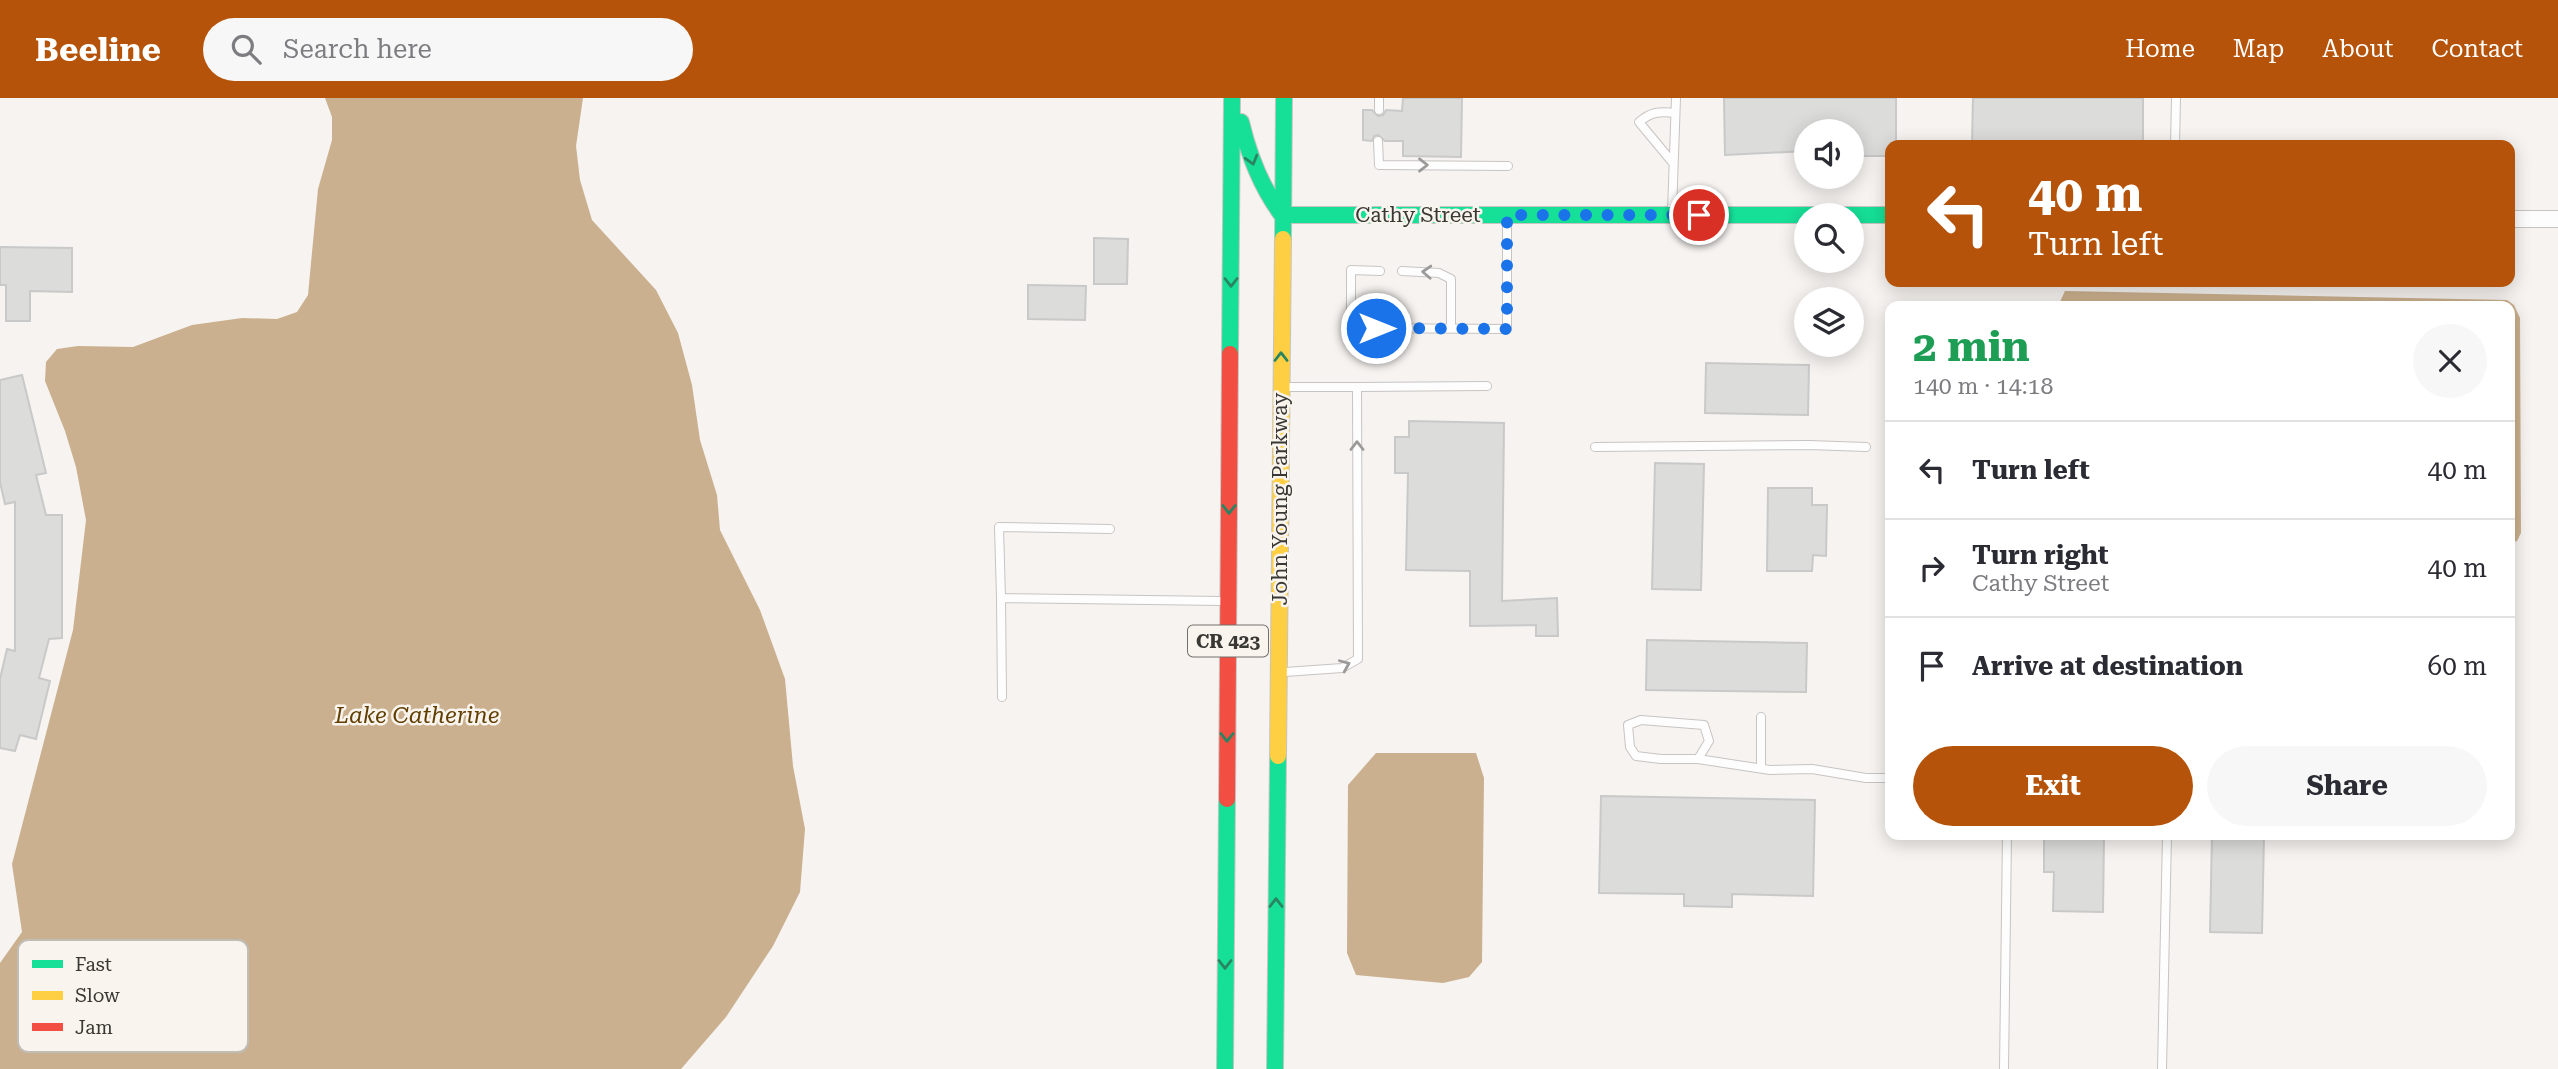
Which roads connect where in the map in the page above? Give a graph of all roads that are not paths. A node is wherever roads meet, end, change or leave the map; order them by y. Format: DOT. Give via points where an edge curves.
graph roads {
  1 [pos="1234,98"];
  2 [pos="1284,98"];
  3 [pos="1379,98"];
  4 [pos="1676,98"];
  5 [pos="2176,98"];
  6 [pos="1378,110"];
  7 [pos="1675,113"];
  8 [pos="2175,140"];
  9 [pos="1378,141"];
  10 [pos="1673,163"];
  11 [pos="1508,166"];
  12 [pos="1282,215"];
  13 [pos="1507,215"];
  14 [pos="1671,215"];
  15 [pos="1885,215"];
  16 [pos="2515,219"];
  17 [pos="2558,219"];
  18 [pos="1380,271"];
  19 [pos="1402,271"];
  20 [pos="1451,328"];
  21 [pos="1487,386"];
  22 [pos="1280,387"];
  23 [pos="1357,387"];
  24 [pos="1595,447"];
  25 [pos="1866,447"];
  26 [pos="1110,528"];
  27 [pos="1001,598"];
  28 [pos="1228,601"];
  29 [pos="1278,671"];
  30 [pos="1002,697"];
  31 [pos="1761,717"];
  32 [pos="1698,760"];
  33 [pos="1761,768"];
  34 [pos="1885,778"];
  35 [pos="2007,840"];
  36 [pos="2167,840"];
  37 [pos="1225,1069"];
  38 [pos="1275,1069"];
  39 [pos="2004,1069"];
  40 [pos="2162,1069"];
  1 -- 12 [label="main road, one-way" via="1256,176"];
  1 -- 28 [label="main road, CR 423, one-way"];
  2 -- 12 [label="main road, John Young Parkway / CR 423"];
  3 -- 6 [label="lane"];
  4 -- 7 [label="lane"];
  5 -- 8 [label="lane"];
  7 -- 10 [label="lane"];
  7 -- 10 [label="lane" via="1659,111 1639,122"];
  9 -- 11 [label="lane, one-way" via="1379,165"];
  10 -- 14 [label="lane"];
  12 -- 13 [label="main road, Cathy Street"];
  22 -- 12 [label="main road, John Young Parkway / CR 423, one-way"];
  13 -- 14 [label="main road, Cathy Street"];
  13 -- 20 [label="lane" via="1507,329"];
  14 -- 15 [label="main road, Cathy Street"];
  16 -- 17 [label="street"];
  18 -- 20 [label="lane" via="1351,270 1351,328"];
  20 -- 19 [label="lane, one-way" via="1451,279 1439,273"];
  21 -- 23 [label="lane"];
  22 -- 23 [label="lane"];
  22 -- 29 [label="main road, John Young Parkway / CR 423"];
  29 -- 23 [label="lane, one-way" via="1342,668 1358,659"];
  24 -- 25 [label="lane"];
  26 -- 27 [label="lane" via="999,527"];
  27 -- 28 [label="lane"];
  27 -- 30 [label="lane"];
  28 -- 37 [label="main road, CR 423, one-way"];
  38 -- 29 [label="main road, John Young Parkway / CR 423, one-way"];
  31 -- 33 [label="lane"];
  32 -- 32 [label="lane" via="1636,756 1630,747 1629,725 1641,720 1704,725 1709,741"];
  32 -- 33 [label="lane"];
  33 -- 34 [label="lane"];
  35 -- 39 [label="lane"];
  36 -- 40 [label="lane"];
}
